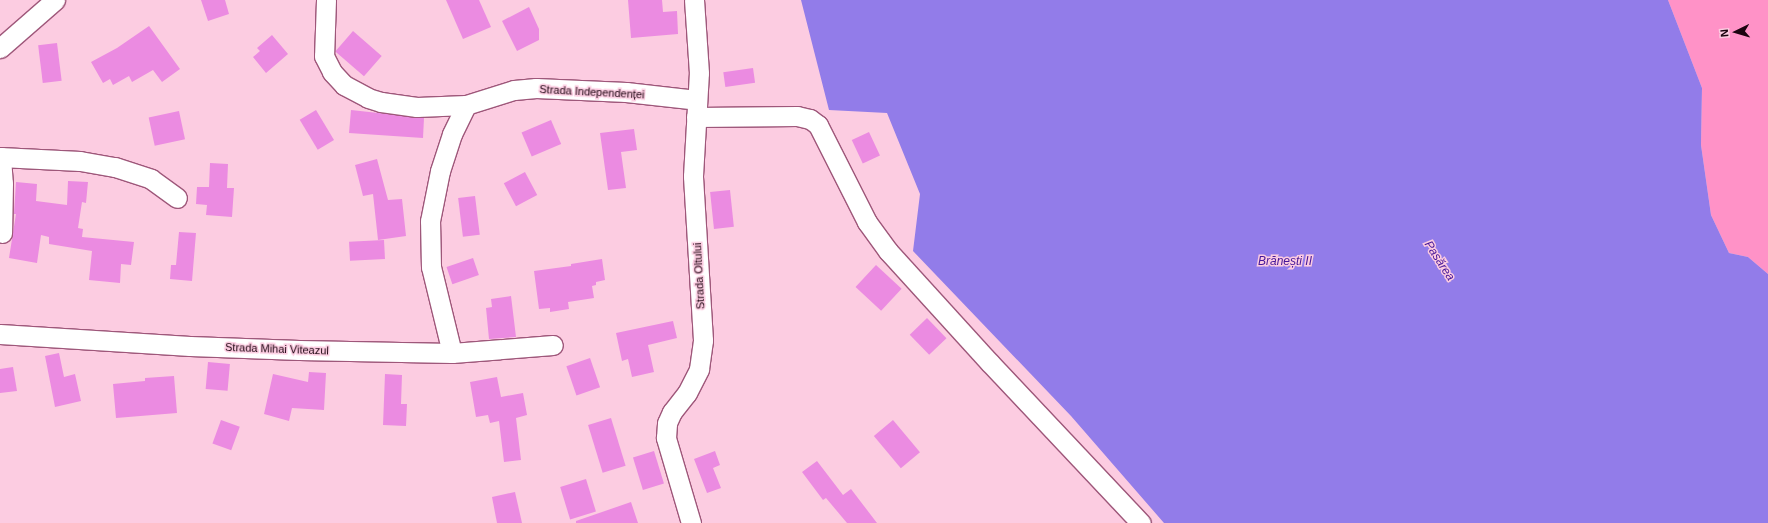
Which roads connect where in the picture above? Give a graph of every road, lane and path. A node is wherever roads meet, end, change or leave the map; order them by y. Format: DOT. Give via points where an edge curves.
graph roads {
  1 [pos="55,0"];
  2 [pos="326,0"];
  3 [pos="694,0"];
  4 [pos="0,48"];
  5 [pos="466,105"];
  6 [pos="697,108"];
  7 [pos="1,157"];
  8 [pos="177,198"];
  9 [pos="2,233"];
  10 [pos="0,334"];
  11 [pos="553,345"];
  12 [pos="452,353"];
  13 [pos="691,523"];
  14 [pos="1141,523"];
  1 -- 4 [label="street"];
  2 -- 5 [label="street, Strada Independenței" via="324,56 332,72 344,84 368,98 398,106"];
  3 -- 6 [label="street, Strada Oltului" via="698,47"];
  5 -- 6 [label="street, Strada Independenței" via="514,90 536,88 626,92"];
  5 -- 12 [label="street" via="452,134 440,170 430,220 431,267"];
  6 -- 13 [label="street, Strada Oltului" via="693,176 703,340 699,369 687,393 672,412 667,423 666,438"];
  6 -- 14 [label="street" via="797,116 810,119 818,125 867,222 888,251"];
  7 -- 8 [label="street" via="80,161 115,167 151,178"];
  7 -- 9 [label="street"];
  10 -- 12 [label="street, Strada Mihai Viteazul" via="190,346"];
  11 -- 12 [label="street, Strada Mihai Viteazul"];
}
